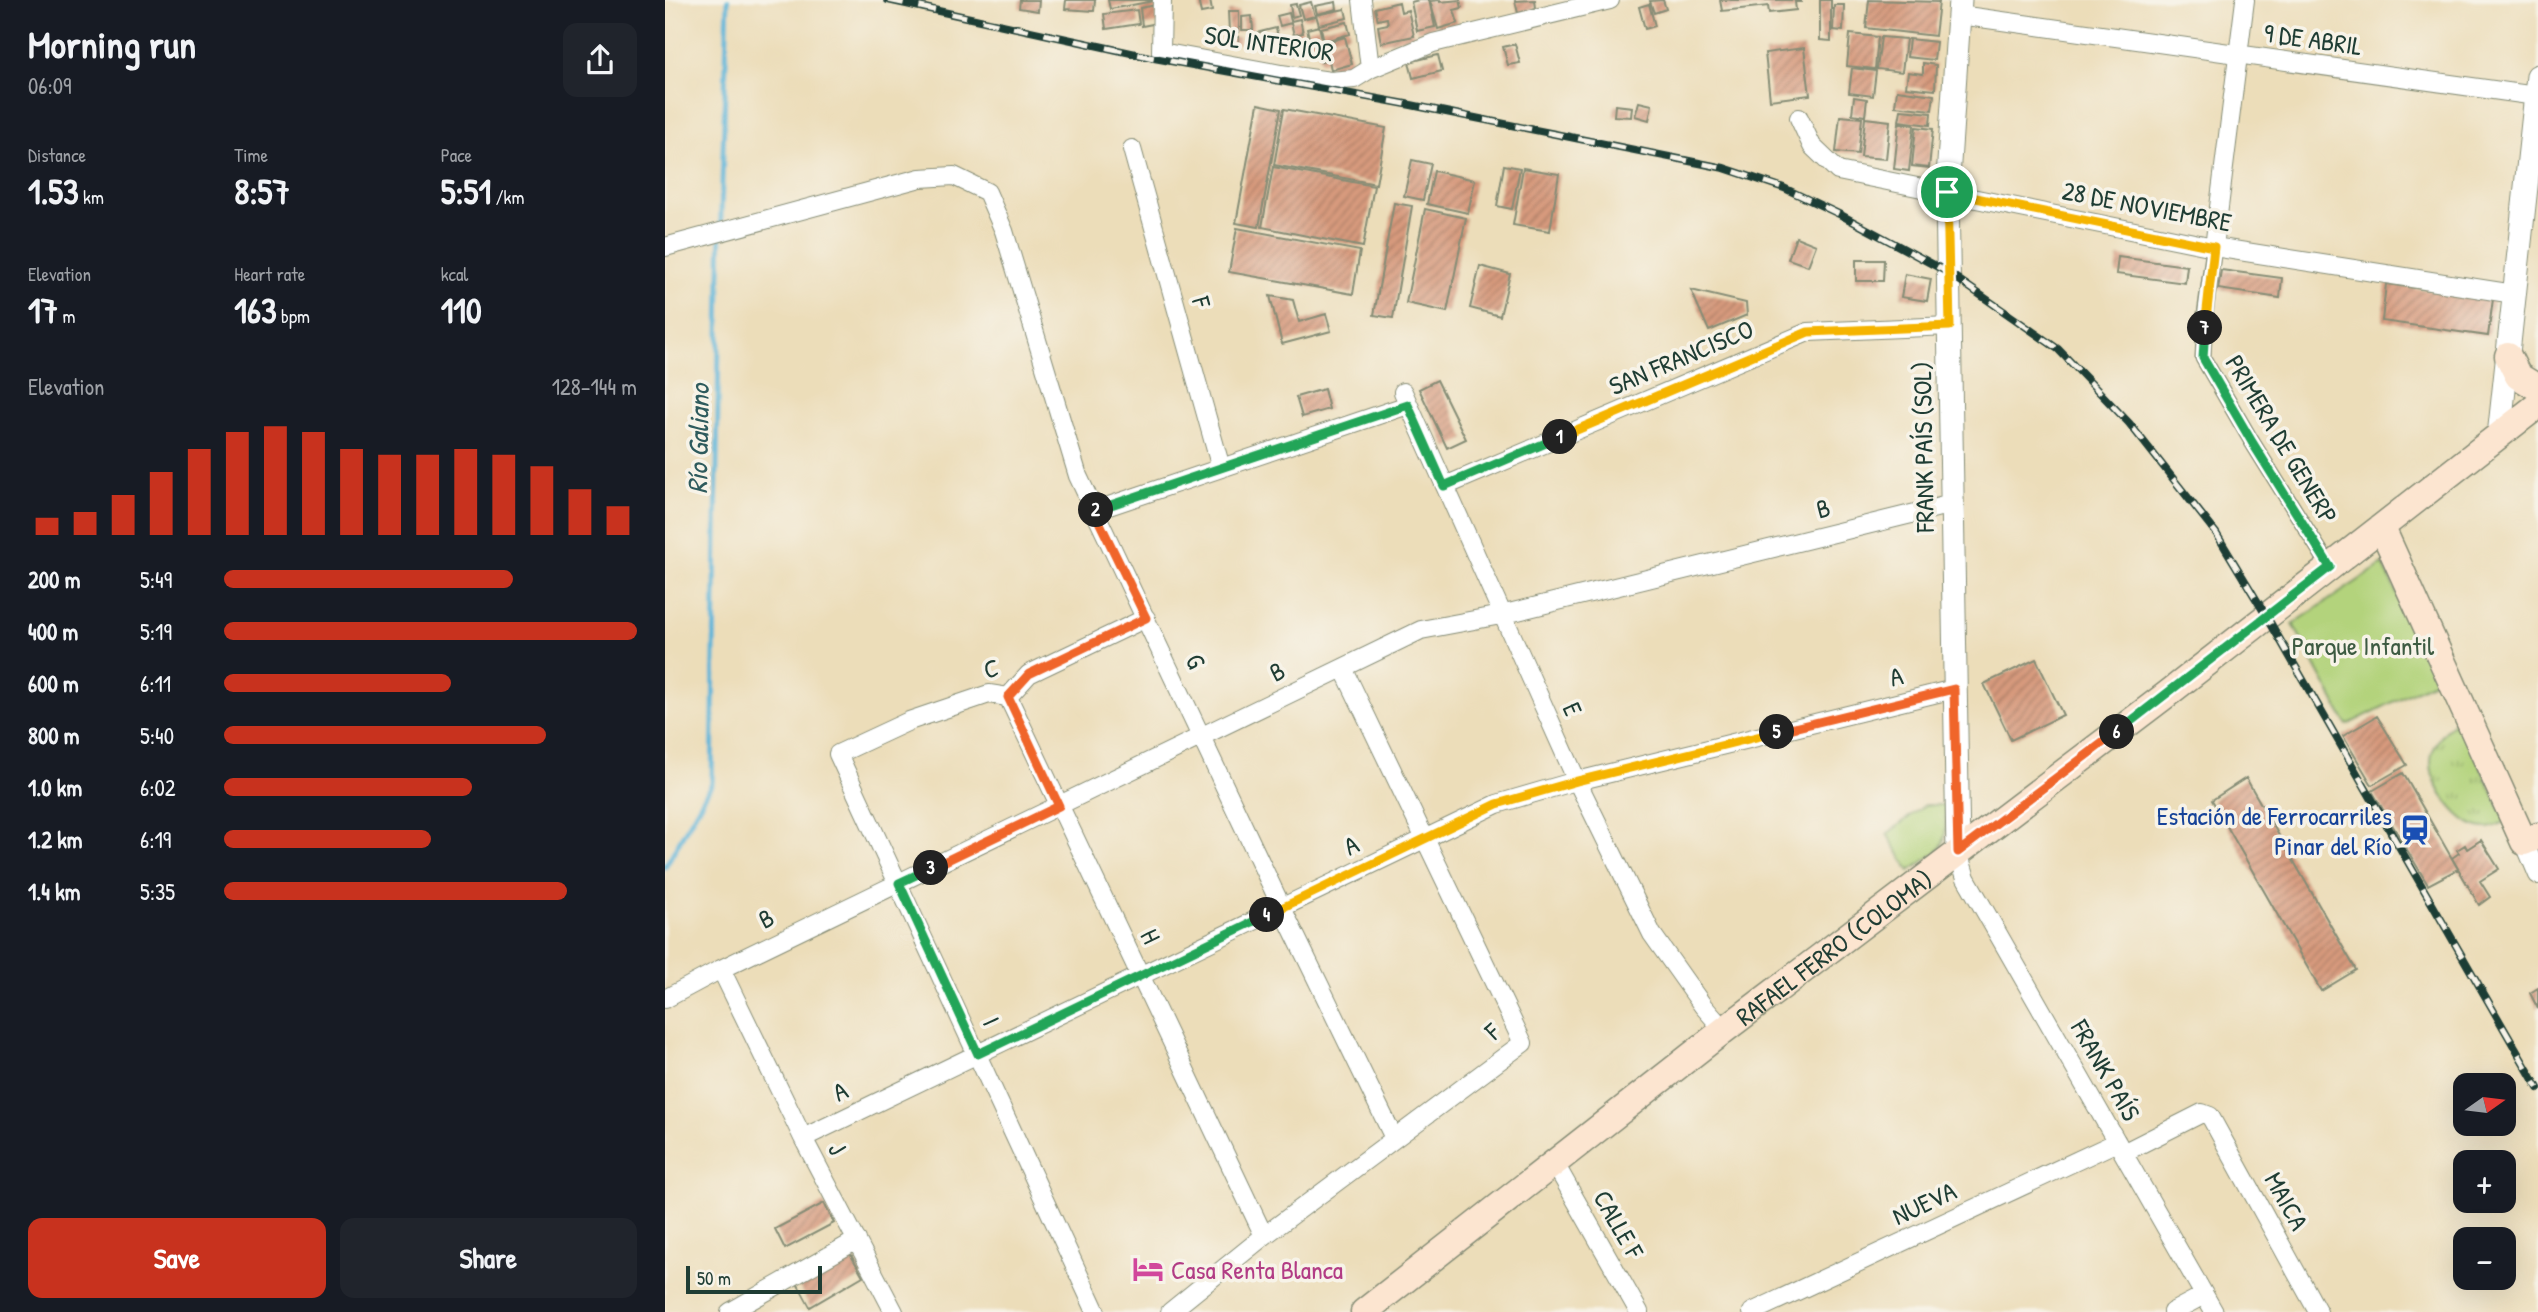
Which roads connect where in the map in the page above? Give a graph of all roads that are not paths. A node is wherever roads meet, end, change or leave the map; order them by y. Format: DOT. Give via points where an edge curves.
graph roads {
  1 [pos="1162,0"];
  2 [pos="1362,0"];
  3 [pos="1610,0"];
  4 [pos="2245,0"];
  5 [pos="1959,8"];
  6 [pos="2238,55"];
  7 [pos="1370,69"];
  8 [pos="2537,86"];
  9 [pos="1799,118"];
  10 [pos="1132,149"];
  11 [pos="1947,192"];
  12 [pos="665,247"];
  13 [pos="2214,247"];
  14 [pos="2514,294"];
  15 [pos="1950,326"];
  16 [pos="2508,356"];
  17 [pos="2538,388"];
  18 [pos="2538,405"];
  19 [pos="2499,436"];
  20 [pos="1221,468"];
  21 [pos="1444,486"];
  22 [pos="1952,504"];
  23 [pos="1094,511"];
  24 [pos="2382,527"];
  25 [pos="2330,567"];
  26 [pos="1501,615"];
  27 [pos="1146,618"];
  28 [pos="1343,668"];
  29 [pos="1954,689"];
  30 [pos="1008,697"];
  31 [pos="1203,736"];
  32 [pos="838,754"];
  33 [pos="1577,781"];
  34 [pos="1059,806"];
  35 [pos="1425,839"];
  36 [pos="2531,839"];
  37 [pos="1958,852"];
  38 [pos="2538,875"];
  39 [pos="899,883"];
  40 [pos="1282,908"];
  41 [pos="721,969"];
  42 [pos="1141,976"];
  43 [pos="665,999"];
  44 [pos="1724,1030"];
  45 [pos="978,1054"];
  46 [pos="2210,1116"];
  47 [pos="803,1138"];
  48 [pos="1394,1139"];
  49 [pos="2120,1148"];
  50 [pos="1554,1162"];
  51 [pos="1264,1236"];
  52 [pos="857,1240"];
  53 [pos="2204,1295"];
  54 [pos="730,1312"];
  55 [pos="894,1312"];
  56 [pos="1096,1312"];
  57 [pos="1170,1312"];
  58 [pos="1364,1312"];
  59 [pos="1639,1312"];
  60 [pos="1752,1312"];
  61 [pos="2172,1312"];
  62 [pos="2214,1312"];
  63 [pos="2318,1312"];
  1 -- 7 [label="street, SOL INTERIOR" via="1161,52 1329,81 1354,79"];
  2 -- 7 [label="street"];
  3 -- 7 [label="street, SOL INTERIOR" via="1433,43"];
  4 -- 6 [label="street, PRIMERA DE GENERP"];
  5 -- 6 [label="street, 9 DE ABRIL"];
  5 -- 11 [label="street, FRANK PAÍS (SOL)"];
  6 -- 8 [label="street, 9 DE ABRIL"];
  6 -- 13 [label="street, PRIMERA DE GENERP"];
  8 -- 14 [label="street"];
  9 -- 11 [label="street, 28 DE NOVIEMBRE" via="1812,146 1838,171"];
  10 -- 20 [label="street, F"];
  11 -- 13 [label="street, 28 DE NOVIEMBRE"];
  11 -- 15 [label="street, FRANK PAÍS (SOL)"];
  12 -- 23 [label="street, G" via="920,178 954,176 987,192 1004,231 1078,476"];
  13 -- 14 [label="street, 28 DE NOVIEMBRE"];
  13 -- 25 [label="street, PRIMERA DE GENERP" via="2203,358"];
  14 -- 16 [label="street"];
  15 -- 21 [label="street, SAN FRANCISCO" via="1808,332"];
  15 -- 22 [label="street, FRANK PAÍS (SOL)"];
  16 -- 17 [label="main road" via="2518,376"];
  16 -- 19 [label="street"];
  18 -- 19 [label="main road, RAFAEL FERRO (COLOMA)"];
  19 -- 24 [label="main road, RAFAEL FERRO (COLOMA)"];
  20 -- 21 [label="street, E" via="1405,398"];
  20 -- 23 [label="street"];
  21 -- 26 [label="street, E"];
  22 -- 26 [label="street, B"];
  22 -- 29 [label="street, FRANK PAÍS (SOL)"];
  23 -- 27 [label="street, G"];
  24 -- 25 [label="main road, RAFAEL FERRO (COLOMA)"];
  24 -- 36 [label="main road"];
  25 -- 37 [label="main road, RAFAEL FERRO (COLOMA)"];
  26 -- 28 [label="street, B" via="1421,630"];
  26 -- 33 [label="street, E"];
  27 -- 30 [label="street, C" via="1029,674"];
  27 -- 31 [label="street, G"];
  28 -- 31 [label="street, B"];
  28 -- 35 [label="street, F"];
  29 -- 33 [label="street, A"];
  29 -- 37 [label="street, FRANK PAÍS (SOL)"];
  30 -- 32 [label="street, C" via="989,694 909,721"];
  30 -- 34 [label="street, H"];
  31 -- 34 [label="street, B"];
  31 -- 40 [label="street, G"];
  32 -- 39 [label="street, I"];
  33 -- 35 [label="street, A" via="1497,804"];
  33 -- 44 [label="street, E" via="1652,934"];
  34 -- 39 [label="street, B"];
  34 -- 42 [label="street, H"];
  35 -- 40 [label="street, A"];
  35 -- 48 [label="street, F" via="1523,1042"];
  36 -- 38 [label="street"];
  37 -- 44 [label="main road, RAFAEL FERRO (COLOMA)"];
  37 -- 49 [label="street, FRANK PAÍS" via="1966,878"];
  39 -- 41 [label="street, B"];
  39 -- 45 [label="street, I"];
  40 -- 42 [label="street, A"];
  40 -- 48 [label="street, G"];
  41 -- 43 [label="street, B"];
  41 -- 47 [label="street, J"];
  42 -- 45 [label="street, A"];
  42 -- 51 [label="street, H"];
  44 -- 50 [label="main road, RAFAEL FERRO (COLOMA)"];
  45 -- 47 [label="street, A"];
  45 -- 56 [label="street, I"];
  46 -- 49 [label="street, NUEVA" via="2202,1113"];
  46 -- 63 [label="street, MAICA"];
  47 -- 52 [label="street, J"];
  48 -- 51 [label="street, F"];
  49 -- 53 [label="street, FRANK PAÍS"];
  49 -- 60 [label="street, NUEVA"];
  50 -- 58 [label="main road, RAFAEL FERRO (COLOMA)"];
  50 -- 59 [label="street, CALLE F"];
  51 -- 57 [label="street, F"];
  52 -- 54 [label="street"];
  52 -- 55 [label="street, J"];
  53 -- 61 [label="street"];
  53 -- 62 [label="street, FRANK PAÍS"];
}
